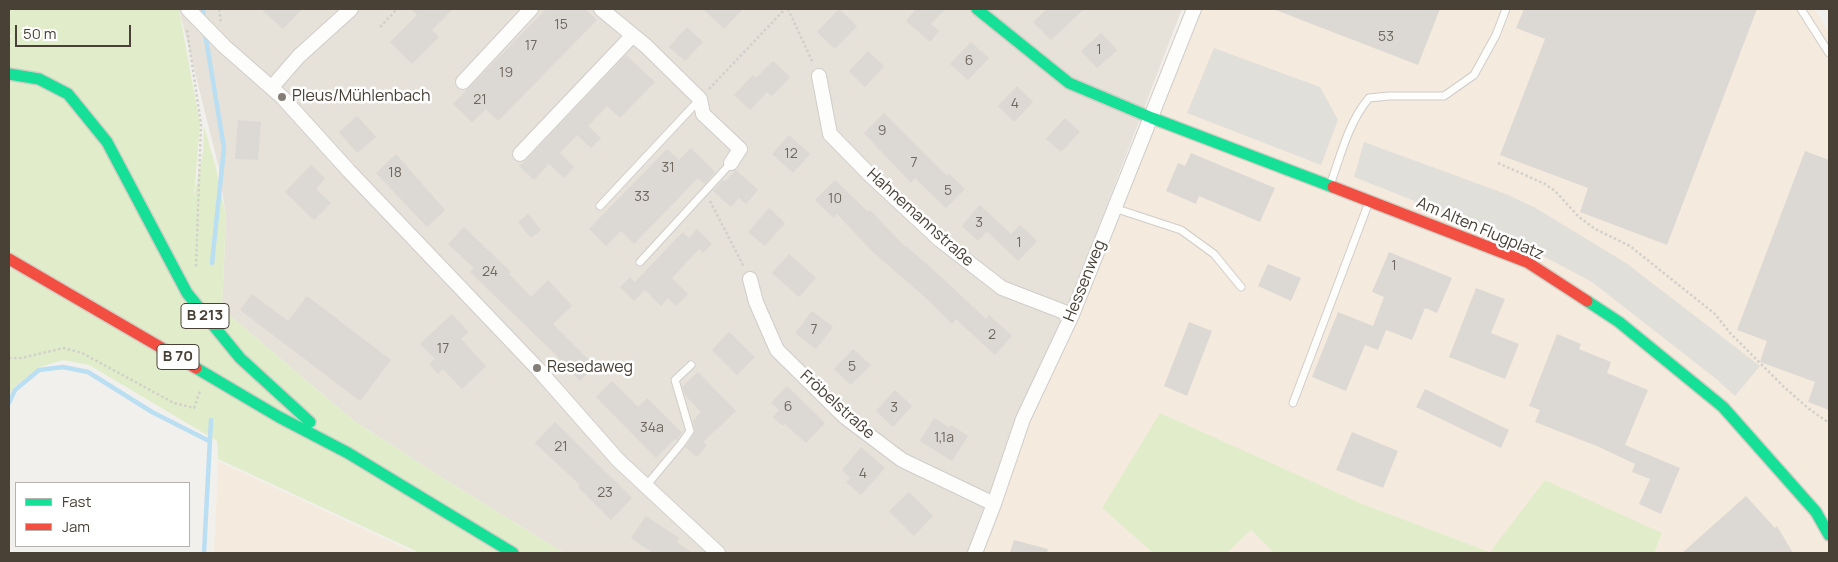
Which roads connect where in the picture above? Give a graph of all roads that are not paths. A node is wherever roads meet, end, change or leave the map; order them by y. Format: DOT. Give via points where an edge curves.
graph roads {
  1 [pos="351,9"];
  2 [pos="531,9"];
  3 [pos="601,9"];
  4 [pos="977,9"];
  5 [pos="1194,9"];
  6 [pos="1506,9"];
  7 [pos="1801,9"];
  8 [pos="191,12"];
  9 [pos="633,35"];
  10 [pos="1829,53"];
  11 [pos="9,74"];
  12 [pos="819,76"];
  13 [pos="463,82"];
  14 [pos="272,87"];
  15 [pos="700,99"];
  16 [pos="1152,118"];
  17 [pos="520,154"];
  18 [pos="731,163"];
  19 [pos="1330,185"];
  20 [pos="1370,200"];
  21 [pos="600,206"];
  22 [pos="1114,208"];
  23 [pos="9,260"];
  24 [pos="640,262"];
  25 [pos="750,280"];
  26 [pos="1241,287"];
  27 [pos="1072,315"];
  28 [pos="691,365"];
  29 [pos="1294,403"];
  30 [pos="348,453"];
  31 [pos="646,486"];
  32 [pos="994,504"];
  33 [pos="1829,535"];
  34 [pos="513,553"];
  35 [pos="718,553"];
  36 [pos="976,553"];
  1 -- 14 [label="street" via="299,56"];
  2 -- 13 [label="street"];
  3 -- 9 [label="street"];
  4 -- 16 [label="main road, Am Alten Flugplatz" via="1069,83"];
  5 -- 16 [label="street, Hessenweg"];
  6 -- 19 [label="lane" via="1474,76 1444,96 1368,98 1350,130"];
  7 -- 10 [label="lane"];
  8 -- 14 [label="street"];
  9 -- 15 [label="street"];
  9 -- 17 [label="street"];
  11 -- 30 [label="main road, B 213" via="39,79 68,94 107,142 187,293 240,358"];
  12 -- 27 [label="street, Hahnemannstraße" via="830,134 869,174 940,240 1002,288"];
  14 -- 31 [label="street" via="531,362 618,460"];
  15 -- 18 [label="street" via="703,114 740,150"];
  15 -- 21 [label="lane"];
  16 -- 19 [label="main road, Am Alten Flugplatz"];
  16 -- 22 [label="street, Hessenweg"];
  18 -- 24 [label="lane"];
  19 -- 20 [label="main road, Am Alten Flugplatz"];
  20 -- 29 [label="lane"];
  20 -- 33 [label="main road, Am Alten Flugplatz" via="1527,262 1619,322 1723,407 1816,512"];
  22 -- 26 [label="lane" via="1181,230 1214,254"];
  22 -- 27 [label="street, Hessenweg"];
  23 -- 30 [label="main road, B 70" via="279,417"];
  25 -- 32 [label="street, Fröbelstraße" via="777,350 846,417 902,460"];
  27 -- 32 [label="street, Hessenweg" via="1023,419"];
  28 -- 31 [label="lane" via="676,380 690,431"];
  30 -- 34 [label="main road, B 70"];
  31 -- 35 [label="street"];
  32 -- 36 [label="street, Hessenweg"];
}
